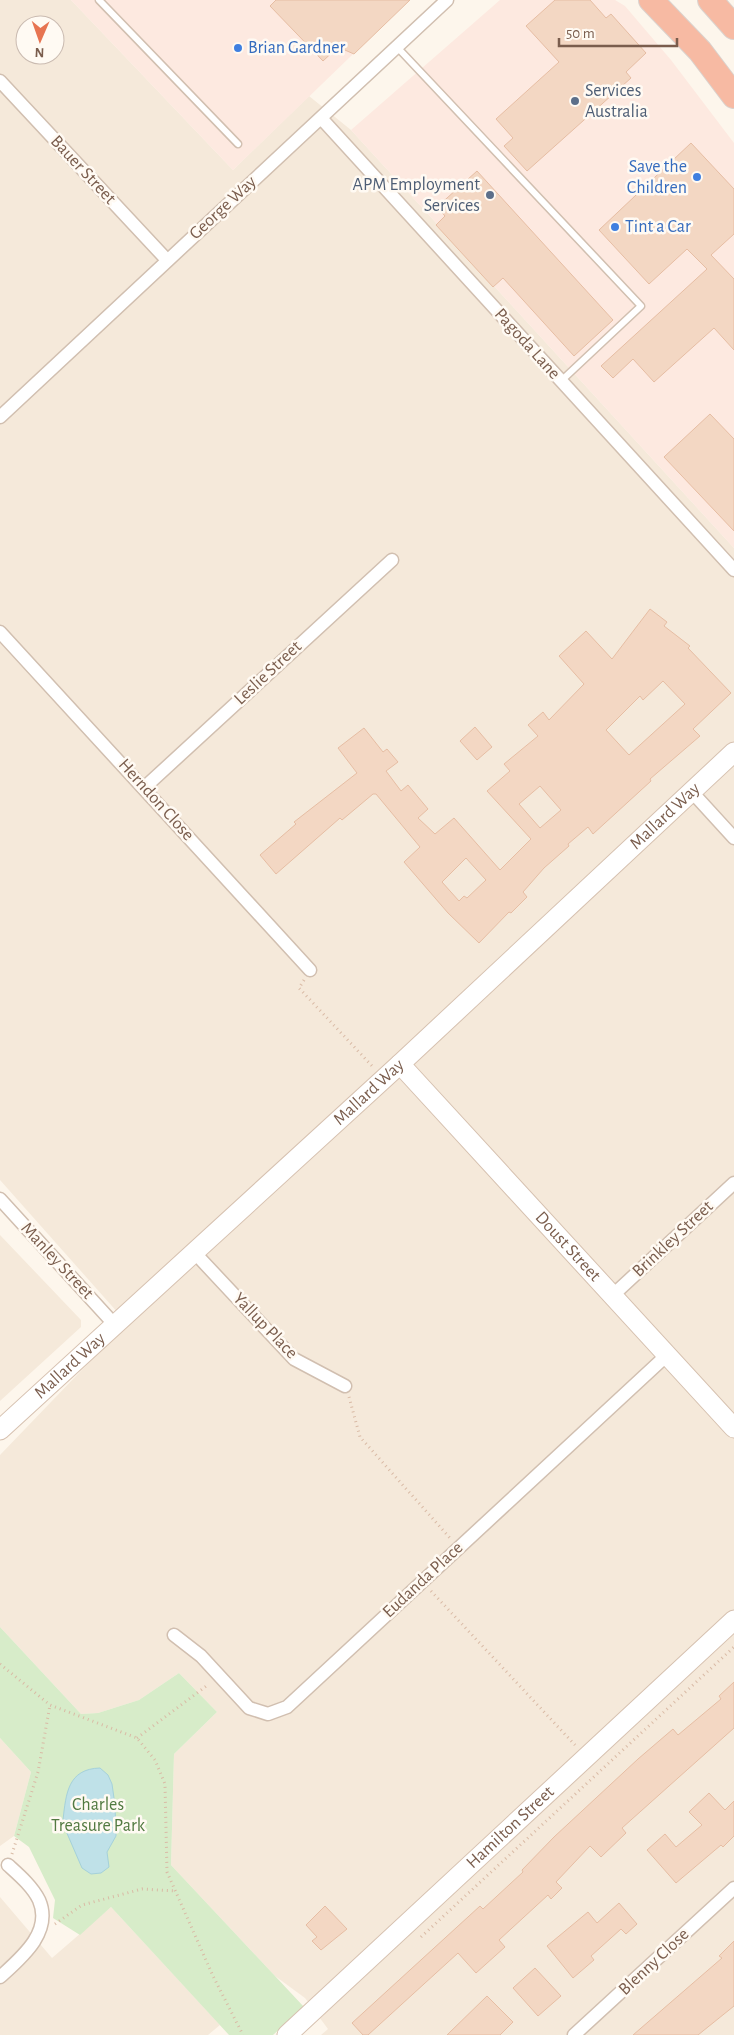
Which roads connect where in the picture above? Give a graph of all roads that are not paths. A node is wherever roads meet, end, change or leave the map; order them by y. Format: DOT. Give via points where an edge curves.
graph roads {
  1 [pos="99,0"];
  2 [pos="447,0"];
  3 [pos="651,0"];
  4 [pos="710,0"];
  5 [pos="734,27"];
  6 [pos="397,47"];
  7 [pos="0,81"];
  8 [pos="734,96"];
  9 [pos="321,118"];
  10 [pos="238,144"];
  11 [pos="167,260"];
  12 [pos="561,381"];
  13 [pos="0,417"];
  14 [pos="392,560"];
  15 [pos="734,570"];
  16 [pos="0,632"];
  17 [pos="734,752"];
  18 [pos="145,787"];
  19 [pos="692,792"];
  20 [pos="734,838"];
  21 [pos="310,970"];
  22 [pos="400,1064"];
  23 [pos="734,1183"];
  24 [pos="0,1199"];
  25 [pos="194,1252"];
  26 [pos="612,1296"];
  27 [pos="114,1324"];
  28 [pos="667,1355"];
  29 [pos="345,1386"];
  30 [pos="734,1428"];
  31 [pos="0,1430"];
  32 [pos="734,1620"];
  33 [pos="174,1635"];
  34 [pos="8,1865"];
  35 [pos="734,1888"];
  36 [pos="0,1977"];
  37 [pos="287,2035"];
  38 [pos="574,2035"];
  1 -- 10 [label="lane"];
  2 -- 6 [label="street, George Way"];
  3 -- 8 [label="highway" via="675,22"];
  4 -- 5 [label="highway"];
  6 -- 9 [label="street, George Way"];
  6 -- 12 [label="lane" via="641,306"];
  7 -- 11 [label="street, Bauer Street"];
  9 -- 11 [label="street, George Way"];
  9 -- 12 [label="street, Pagoda Lane"];
  11 -- 13 [label="street, George Way"];
  12 -- 15 [label="street, Pagoda Lane"];
  14 -- 18 [label="street, Leslie Street"];
  16 -- 18 [label="street, Herndon Close"];
  17 -- 19 [label="street, Mallard Way"];
  18 -- 21 [label="street, Herndon Close"];
  19 -- 20 [label="street"];
  19 -- 22 [label="street, Mallard Way"];
  22 -- 25 [label="street, Mallard Way"];
  22 -- 26 [label="street, Doust Street"];
  23 -- 26 [label="street, Brinkley Street"];
  24 -- 27 [label="street, Manley Street"];
  25 -- 27 [label="street, Mallard Way"];
  25 -- 29 [label="street, Yallup Place" via="294,1358"];
  26 -- 28 [label="street, Doust Street"];
  27 -- 31 [label="street, Mallard Way"];
  28 -- 30 [label="street, Doust Street"];
  28 -- 33 [label="street, Eudanda Place" via="286,1707 268,1714 249,1708 201,1656"];
  32 -- 37 [label="street, Hamilton Street"];
  34 -- 36 [label="street" via="39,1900 42,1919 37,1938"];
  35 -- 38 [label="street, Blenny Close"];
}
